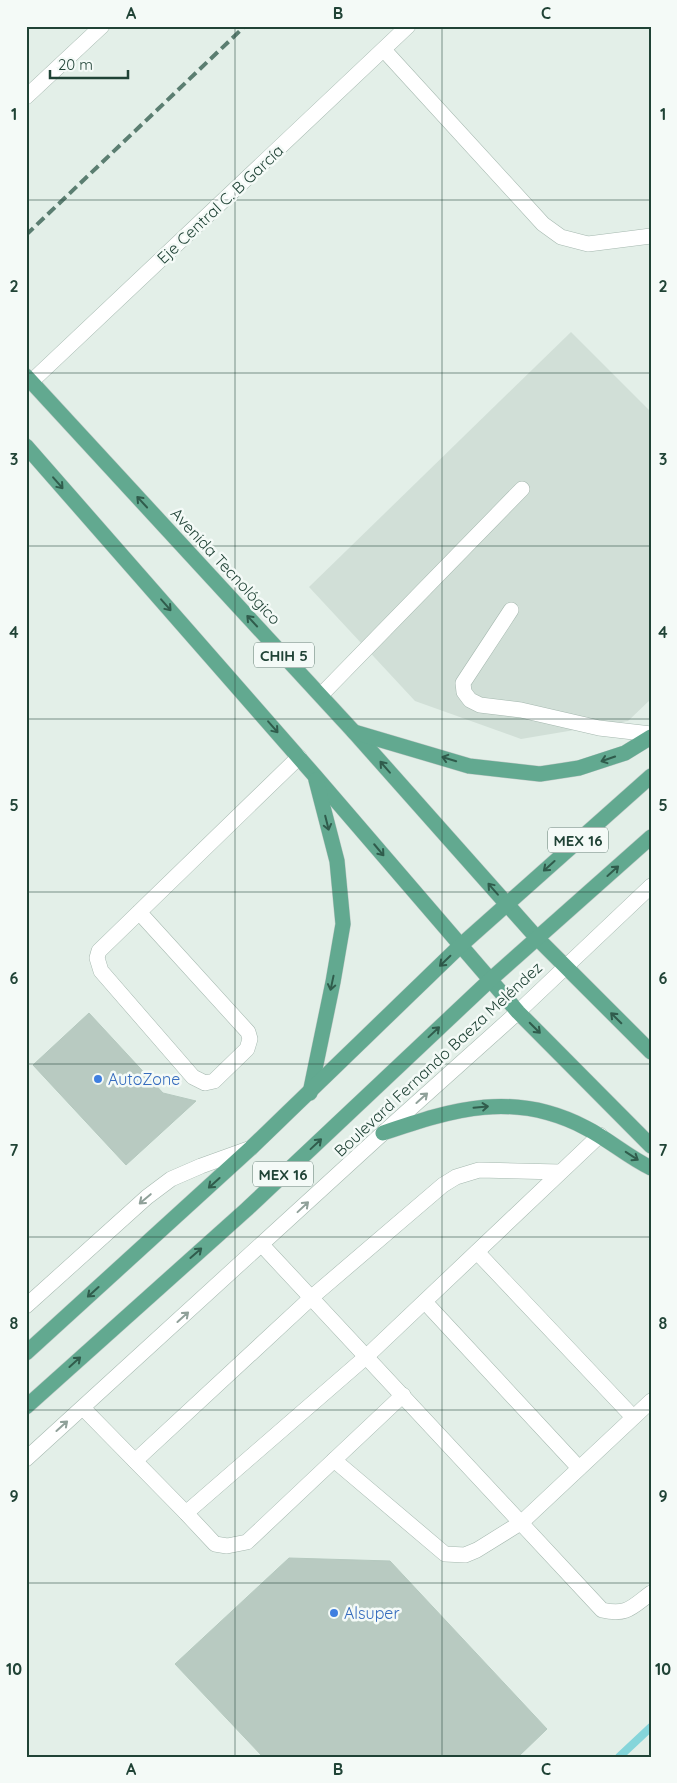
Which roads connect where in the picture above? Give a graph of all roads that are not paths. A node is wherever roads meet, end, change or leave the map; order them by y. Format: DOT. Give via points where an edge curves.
graph roads {
  1 [pos="102,26"];
  2 [pos="408,26"];
  3 [pos="384,50"];
  4 [pos="26,97"];
  5 [pos="651,236"];
  6 [pos="29,379"];
  7 [pos="26,446"];
  8 [pos="522,489"];
  9 [pos="511,610"];
  10 [pos="321,695"];
  11 [pos="354,732"];
  12 [pos="651,735"];
  13 [pos="299,757"];
  14 [pos="316,776"];
  15 [pos="651,776"];
  16 [pos="651,837"];
  17 [pos="651,886"];
  18 [pos="506,904"];
  19 [pos="138,912"];
  20 [pos="537,938"];
  21 [pos="460,946"];
  22 [pos="564,966"];
  23 [pos="490,980"];
  24 [pos="518,1012"];
  25 [pos="651,1052"];
  26 [pos="310,1093"];
  27 [pos="383,1133"];
  28 [pos="600,1135"];
  29 [pos="651,1146"];
  30 [pos="251,1148"];
  31 [pos="651,1168"];
  32 [pos="560,1172"];
  33 [pos="262,1245"];
  34 [pos="477,1252"];
  35 [pos="312,1297"];
  36 [pos="425,1302"];
  37 [pos="27,1304"];
  38 [pos="26,1354"];
  39 [pos="367,1356"];
  40 [pos="403,1395"];
  41 [pos="651,1401"];
  42 [pos="26,1407"];
  43 [pos="83,1408"];
  44 [pos="633,1417"];
  45 [pos="26,1459"];
  46 [pos="334,1460"];
  47 [pos="135,1461"];
  48 [pos="579,1468"];
  49 [pos="186,1513"];
  50 [pos="522,1522"];
  51 [pos="651,1593"];
  1 -- 4 [label="street"];
  2 -- 3 [label="street, Eje Central C. B García"];
  3 -- 5 [label="street" via="549,229 561,237 588,244"];
  3 -- 6 [label="street, Eje Central C. B García"];
  10 -- 6 [label="main road, Avenida Tecnológico / CHIH 5, one-way"];
  7 -- 13 [label="main road, one-way"];
  8 -- 10 [label="street"];
  9 -- 12 [label="street" via="463,683 464,692 470,700 480,705"];
  10 -- 11 [label="main road, Avenida Tecnológico / CHIH 5"];
  12 -- 11 [label="main road, one-way" via="625,753 579,768 540,774 469,766"];
  18 -- 11 [label="main road, Avenida Tecnológico / CHIH 5, one-way"];
  13 -- 14 [label="main road"];
  13 -- 19 [label="street"];
  14 -- 21 [label="main road, one-way"];
  14 -- 26 [label="main road, one-way" via="338,861 343,924"];
  15 -- 18 [label="main road, MEX 16, one-way"];
  20 -- 16 [label="main road, Boulevard Fernando Baeza Meléndez / MEX 16, one-way"];
  17 -- 22 [label="street, Boulevard Fernando Baeza Meléndez"];
  18 -- 20 [label="main road, Avenida Tecnológico / CHIH 5"];
  18 -- 21 [label="main road, MEX 16"];
  19 -- 19 [label="street" via="99,951 98,965 193,1077 205,1083 214,1081 247,1050 248,1032"];
  20 -- 22 [label="main road, Avenida Tecnológico"];
  20 -- 23 [label="main road, Boulevard Fernando Baeza Meléndez / MEX 16"];
  21 -- 23 [label="main road"];
  21 -- 26 [label="main road, MEX 16, one-way"];
  22 -- 24 [label="street, Boulevard Fernando Baeza Meléndez"];
  25 -- 22 [label="main road, Avenida Tecnológico, one-way"];
  23 -- 24 [label="main road"];
  42 -- 23 [label="main road, Boulevard Fernando Baeza Meléndez / MEX 16, one-way" via="247,1209"];
  27 -- 24 [label="street, Boulevard Fernando Baeza Meléndez, one-way"];
  24 -- 29 [label="main road, one-way"];
  26 -- 30 [label="main road, MEX 16"];
  27 -- 28 [label="main road, one-way" via="457,1110 503,1106 562,1117"];
  33 -- 27 [label="street, Boulevard Fernando Baeza Meléndez, one-way"];
  28 -- 31 [label="main road, one-way"];
  28 -- 32 [label="street"];
  30 -- 37 [label="street, one-way" via="171,1179"];
  30 -- 38 [label="main road, MEX 16, one-way"];
  32 -- 34 [label="street"];
  32 -- 35 [label="street" via="479,1170 456,1177"];
  33 -- 35 [label="street"];
  43 -- 33 [label="street, Boulevard Fernando Baeza Meléndez, one-way"];
  34 -- 36 [label="street"];
  34 -- 44 [label="street"];
  35 -- 39 [label="street"];
  35 -- 47 [label="street"];
  36 -- 39 [label="street"];
  36 -- 48 [label="street"];
  39 -- 40 [label="street"];
  39 -- 49 [label="street"];
  40 -- 46 [label="street"];
  40 -- 50 [label="street"];
  41 -- 44 [label="street"];
  45 -- 43 [label="street, Boulevard Fernando Baeza Meléndez, one-way"];
  43 -- 47 [label="street"];
  44 -- 48 [label="street"];
  46 -- 49 [label="street" via="247,1542 227,1546 215,1544"];
  46 -- 50 [label="street" via="445,1554 465,1555"];
  47 -- 49 [label="street"];
  48 -- 50 [label="street"];
  50 -- 51 [label="street" via="602,1610 624,1612"];
}
